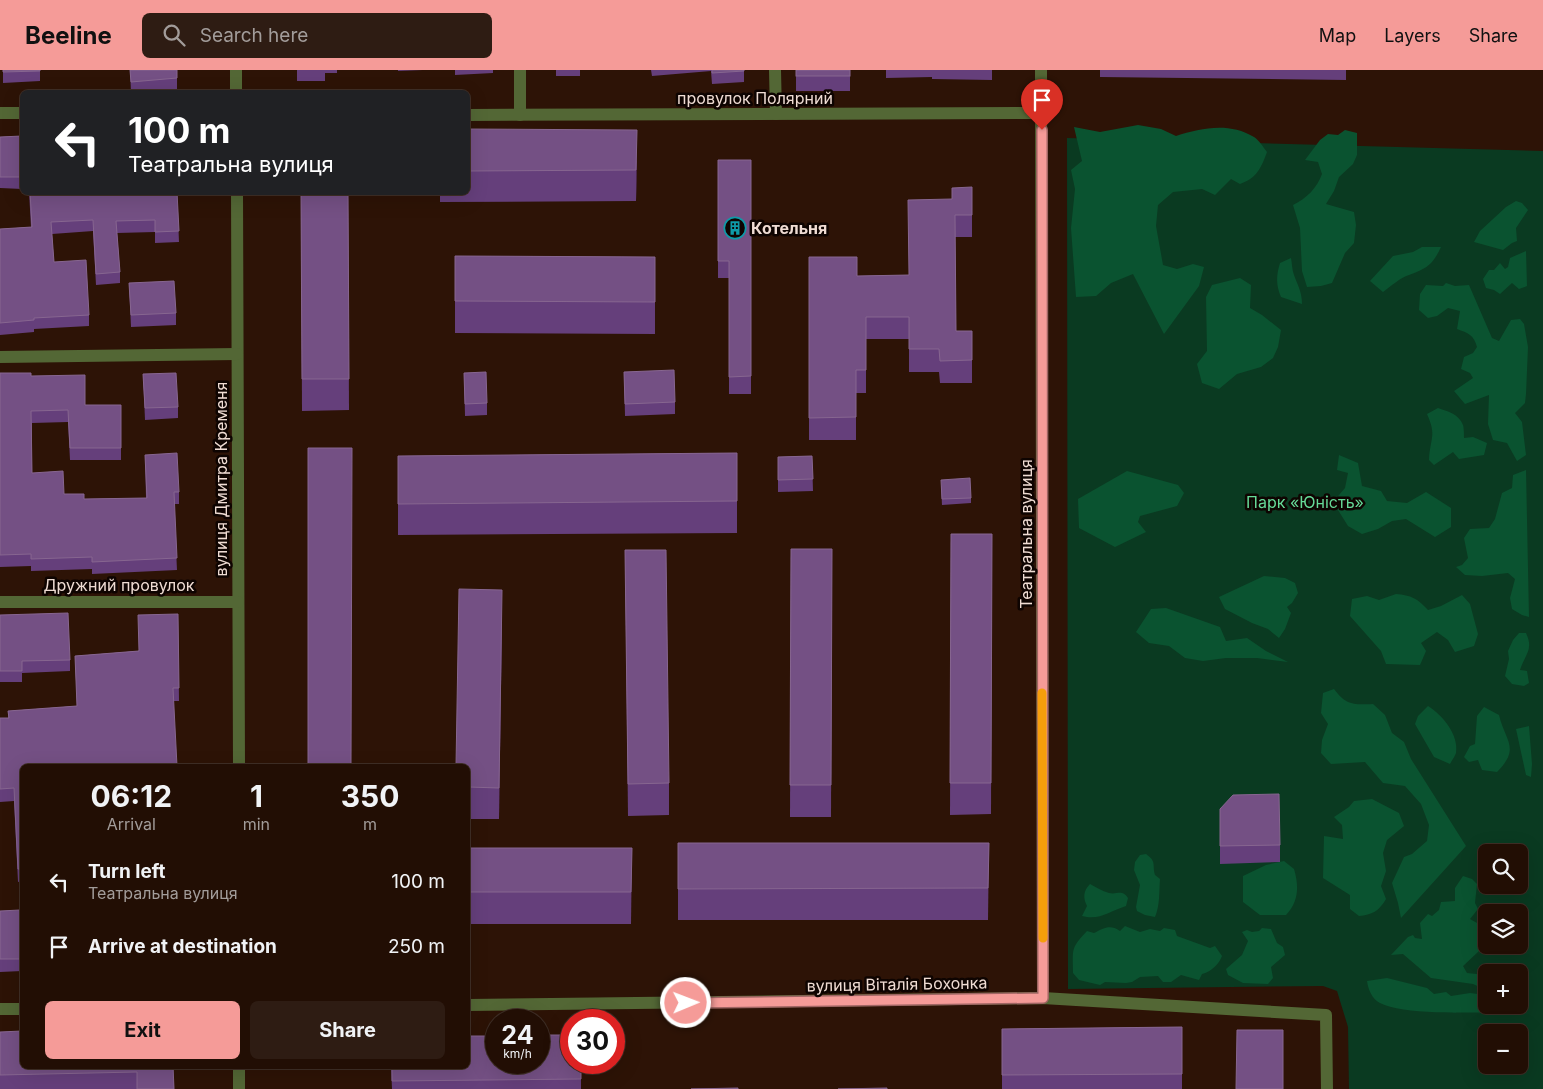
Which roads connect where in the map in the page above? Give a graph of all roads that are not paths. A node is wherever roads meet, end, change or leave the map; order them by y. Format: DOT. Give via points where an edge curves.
graph roads {
  1 [pos="236,70"];
  2 [pos="520,70"];
  3 [pos="775,70"];
  4 [pos="1041,70"];
  5 [pos="236,90"];
  6 [pos="0,113"];
  7 [pos="1042,113"];
  8 [pos="20,114"];
  9 [pos="520,114"];
  10 [pos="776,114"];
  11 [pos="470,115"];
  12 [pos="237,195"];
  13 [pos="237,354"];
  14 [pos="0,357"];
  15 [pos="0,602"];
  16 [pos="238,602"];
  17 [pos="238,764"];
  18 [pos="1043,998"];
  19 [pos="470,1006"];
  20 [pos="0,1009"];
  21 [pos="20,1009"];
  22 [pos="239,1069"];
  23 [pos="239,1089"];
  24 [pos="1327,1089"];
  1 -- 5 [label="street"];
  2 -- 9 [label="street"];
  3 -- 10 [label="street"];
  4 -- 7 [label="street, Театральна вулиця"];
  6 -- 8 [label="street"];
  7 -- 10 [label="street, провулок Полярний"];
  7 -- 18 [label="street, Театральна вулиця"];
  9 -- 10 [label="street, провулок Полярний"];
  9 -- 11 [label="street, провулок Полярний"];
  12 -- 13 [label="street, вулиця Дмитра Кременя"];
  13 -- 14 [label="street"];
  13 -- 16 [label="street, вулиця Дмитра Кременя"];
  15 -- 16 [label="street, Дружний провулок"];
  16 -- 17 [label="street, вулиця Дмитра Кременя"];
  18 -- 19 [label="street, вулиця Віталія Бохонка"];
  18 -- 24 [label="street, вулиця Віталія Бохонка" via="1326,1015"];
  20 -- 21 [label="street"];
  22 -- 23 [label="street"];
}
